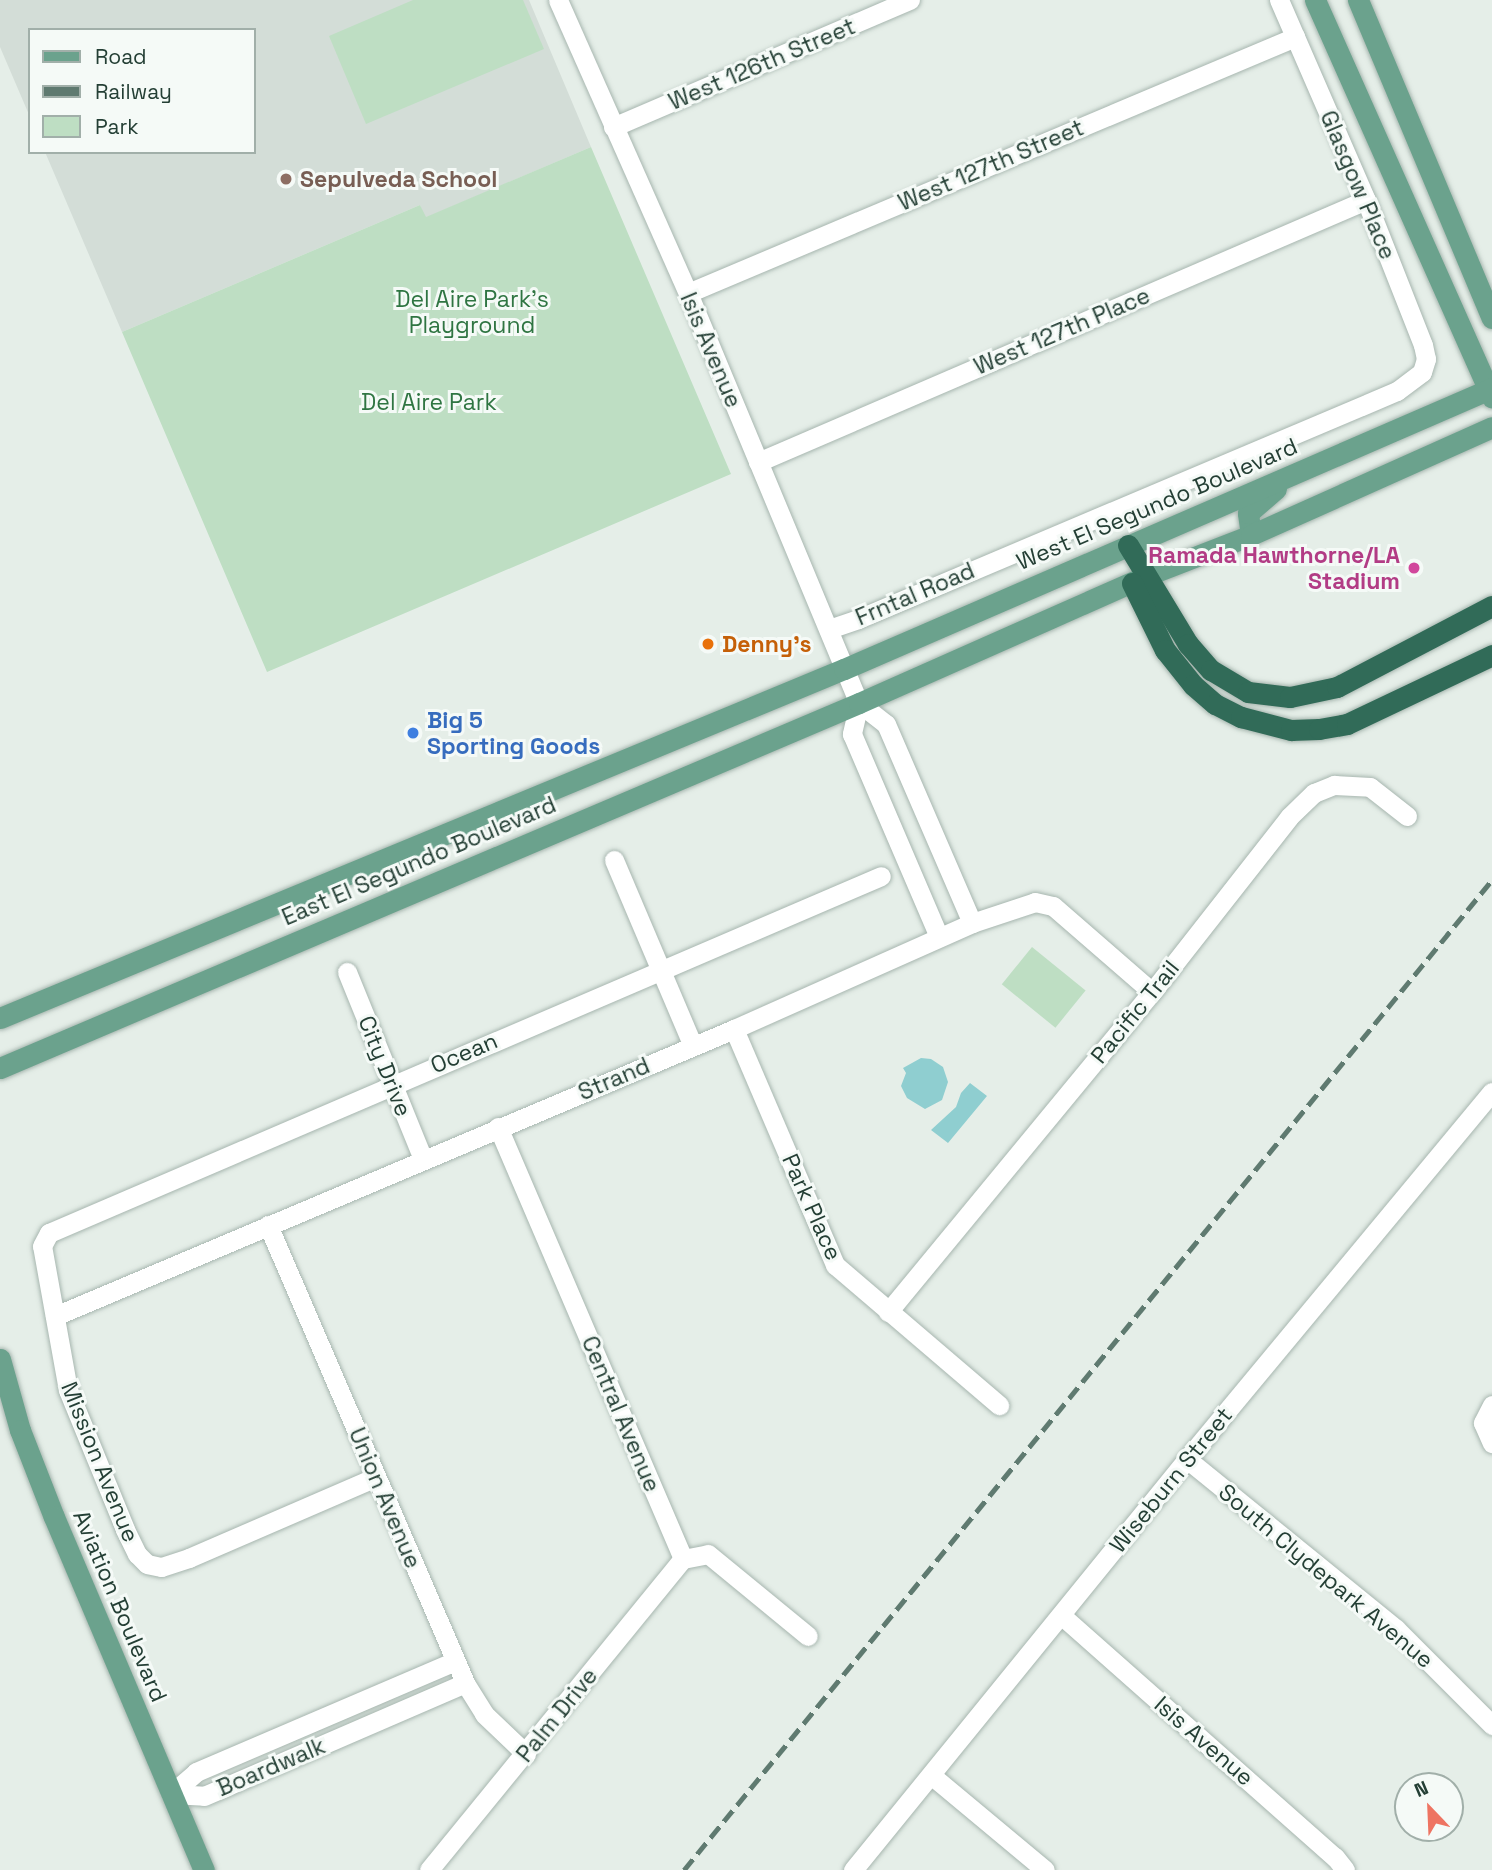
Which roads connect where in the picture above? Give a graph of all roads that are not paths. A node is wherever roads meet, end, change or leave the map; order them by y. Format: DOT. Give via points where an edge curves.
graph roads {
  1 [pos="558,0"];
  2 [pos="910,0"];
  3 [pos="1279,0"];
  4 [pos="1315,0"];
  5 [pos="1358,0"];
  6 [pos="1295,37"];
  7 [pos="613,127"];
  8 [pos="1366,200"];
  9 [pos="688,293"];
  10 [pos="1492,318"];
  11 [pos="1422,372"];
  12 [pos="1491,392"];
  13 [pos="1492,427"];
  14 [pos="758,462"];
  15 [pos="1320,462"];
  16 [pos="1251,535"];
  17 [pos="1128,545"];
  18 [pos="1140,579"];
  19 [pos="1492,606"];
  20 [pos="829,629"];
  21 [pos="1492,655"];
  22 [pos="844,669"];
  23 [pos="859,703"];
  24 [pos="1407,816"];
  25 [pos="614,860"];
  26 [pos="881,876"];
  27 [pos="972,923"];
  28 [pos="939,937"];
  29 [pos="660,970"];
  30 [pos="347,972"];
  31 [pos="1152,992"];
  32 [pos="0,1018"];
  33 [pos="734,1029"];
  34 [pos="693,1046"];
  35 [pos="0,1068"];
  36 [pos="393,1084"];
  37 [pos="1492,1092"];
  38 [pos="498,1127"];
  39 [pos="424,1159"];
  40 [pos="268,1225"];
  41 [pos="49,1233"];
  42 [pos="888,1312"];
  43 [pos="55,1316"];
  44 [pos="0,1359"];
  45 [pos="999,1405"];
  46 [pos="1492,1405"];
  47 [pos="1490,1438"];
  48 [pos="1187,1459"];
  49 [pos="376,1477"];
  50 [pos="683,1559"];
  51 [pos="1061,1615"];
  52 [pos="808,1636"];
  53 [pos="455,1661"];
  54 [pos="465,1684"];
  55 [pos="1492,1725"];
  56 [pos="526,1754"];
  57 [pos="931,1775"];
  58 [pos="171,1794"];
  59 [pos="204,1870"];
  60 [pos="429,1870"];
  61 [pos="853,1870"];
  62 [pos="1045,1870"];
  63 [pos="1345,1870"];
  1 -- 7 [label="street, Isis Avenue"];
  2 -- 7 [label="street, West 126th Street"];
  3 -- 6 [label="street, Glasgow Place"];
  4 -- 12 [label="main road"];
  5 -- 10 [label="main road"];
  6 -- 8 [label="street, Glasgow Place"];
  6 -- 9 [label="street, West 127th Street"];
  7 -- 9 [label="street, Isis Avenue"];
  8 -- 11 [label="street, Glasgow Place" via="1423,345 1426,359"];
  8 -- 14 [label="street, West 127th Place"];
  9 -- 14 [label="street, Isis Avenue"];
  11 -- 20 [label="street, Frntal Road" via="1397,391"];
  12 -- 15 [label="main road, West El Segundo Boulevard"];
  13 -- 16 [label="main road"];
  14 -- 20 [label="street, Isis Avenue"];
  15 -- 16 [label="main road" via="1263,498 1248,513"];
  15 -- 17 [label="main road, West El Segundo Boulevard"];
  16 -- 18 [label="main road"];
  17 -- 18 [label="highway"];
  17 -- 22 [label="main road, West El Segundo Boulevard"];
  18 -- 19 [label="highway" via="1212,670 1248,692 1290,697 1337,687"];
  18 -- 21 [label="highway" via="1165,650 1194,685 1215,704 1241,717 1291,730 1347,724"];
  18 -- 23 [label="main road"];
  20 -- 22 [label="street, Isis Avenue"];
  22 -- 23 [label="street, Isis Avenue"];
  22 -- 32 [label="main road, East El Segundo Boulevard"];
  23 -- 27 [label="street, Isis Avenue" via="886,724"];
  23 -- 28 [label="street" via="852,734"];
  23 -- 35 [label="main road, East El Segundo Boulevard"];
  24 -- 31 [label="street, Pacific Trail" via="1370,787 1334,785 1314,793 1289,817"];
  25 -- 29 [label="street"];
  26 -- 29 [label="street, Ocean"];
  27 -- 28 [label="street, Strand"];
  27 -- 31 [label="street, Strand" via="1035,902 1053,906"];
  28 -- 33 [label="street, Strand"];
  29 -- 34 [label="street"];
  29 -- 36 [label="street, Ocean"];
  30 -- 36 [label="street, City Drive"];
  31 -- 42 [label="street, Pacific Trail"];
  33 -- 34 [label="street, Strand"];
  33 -- 42 [label="street, Park Place" via="835,1265"];
  34 -- 38 [label="street, Strand"];
  36 -- 39 [label="street, City Drive"];
  36 -- 41 [label="street, Ocean"];
  37 -- 48 [label="street, Wiseburn Street"];
  38 -- 39 [label="street, Strand"];
  38 -- 50 [label="street, Central Avenue"];
  39 -- 40 [label="street, Strand"];
  40 -- 43 [label="street, Strand"];
  40 -- 49 [label="street, Union Avenue"];
  41 -- 43 [label="street, Mission Avenue" via="42,1246"];
  42 -- 45 [label="street, Park Place"];
  43 -- 49 [label="street, Mission Avenue" via="74,1409 125,1529 147,1564 161,1567 189,1558"];
  44 -- 58 [label="main road, Aviation Boulevard" via="20,1430 54,1517"];
  46 -- 47 [label="street" via="1483,1423"];
  48 -- 51 [label="street, Wiseburn Street"];
  48 -- 55 [label="street, South Clydepark Avenue" via="1396,1629"];
  49 -- 53 [label="street, Union Avenue"];
  50 -- 52 [label="street" via="708,1554"];
  50 -- 56 [label="street, Palm Drive"];
  51 -- 57 [label="street, Wiseburn Street"];
  51 -- 63 [label="street, Isis Avenue"];
  53 -- 54 [label="street, Union Avenue"];
  53 -- 58 [label="street, Boardwalk" via="196,1772"];
  54 -- 56 [label="street, Union Avenue" via="484,1714"];
  54 -- 58 [label="street, Boardwalk" via="204,1796"];
  56 -- 60 [label="street, Palm Drive"];
  57 -- 61 [label="street, Wiseburn Street"];
  57 -- 62 [label="street"];
  58 -- 59 [label="main road, Aviation Boulevard"];
}
